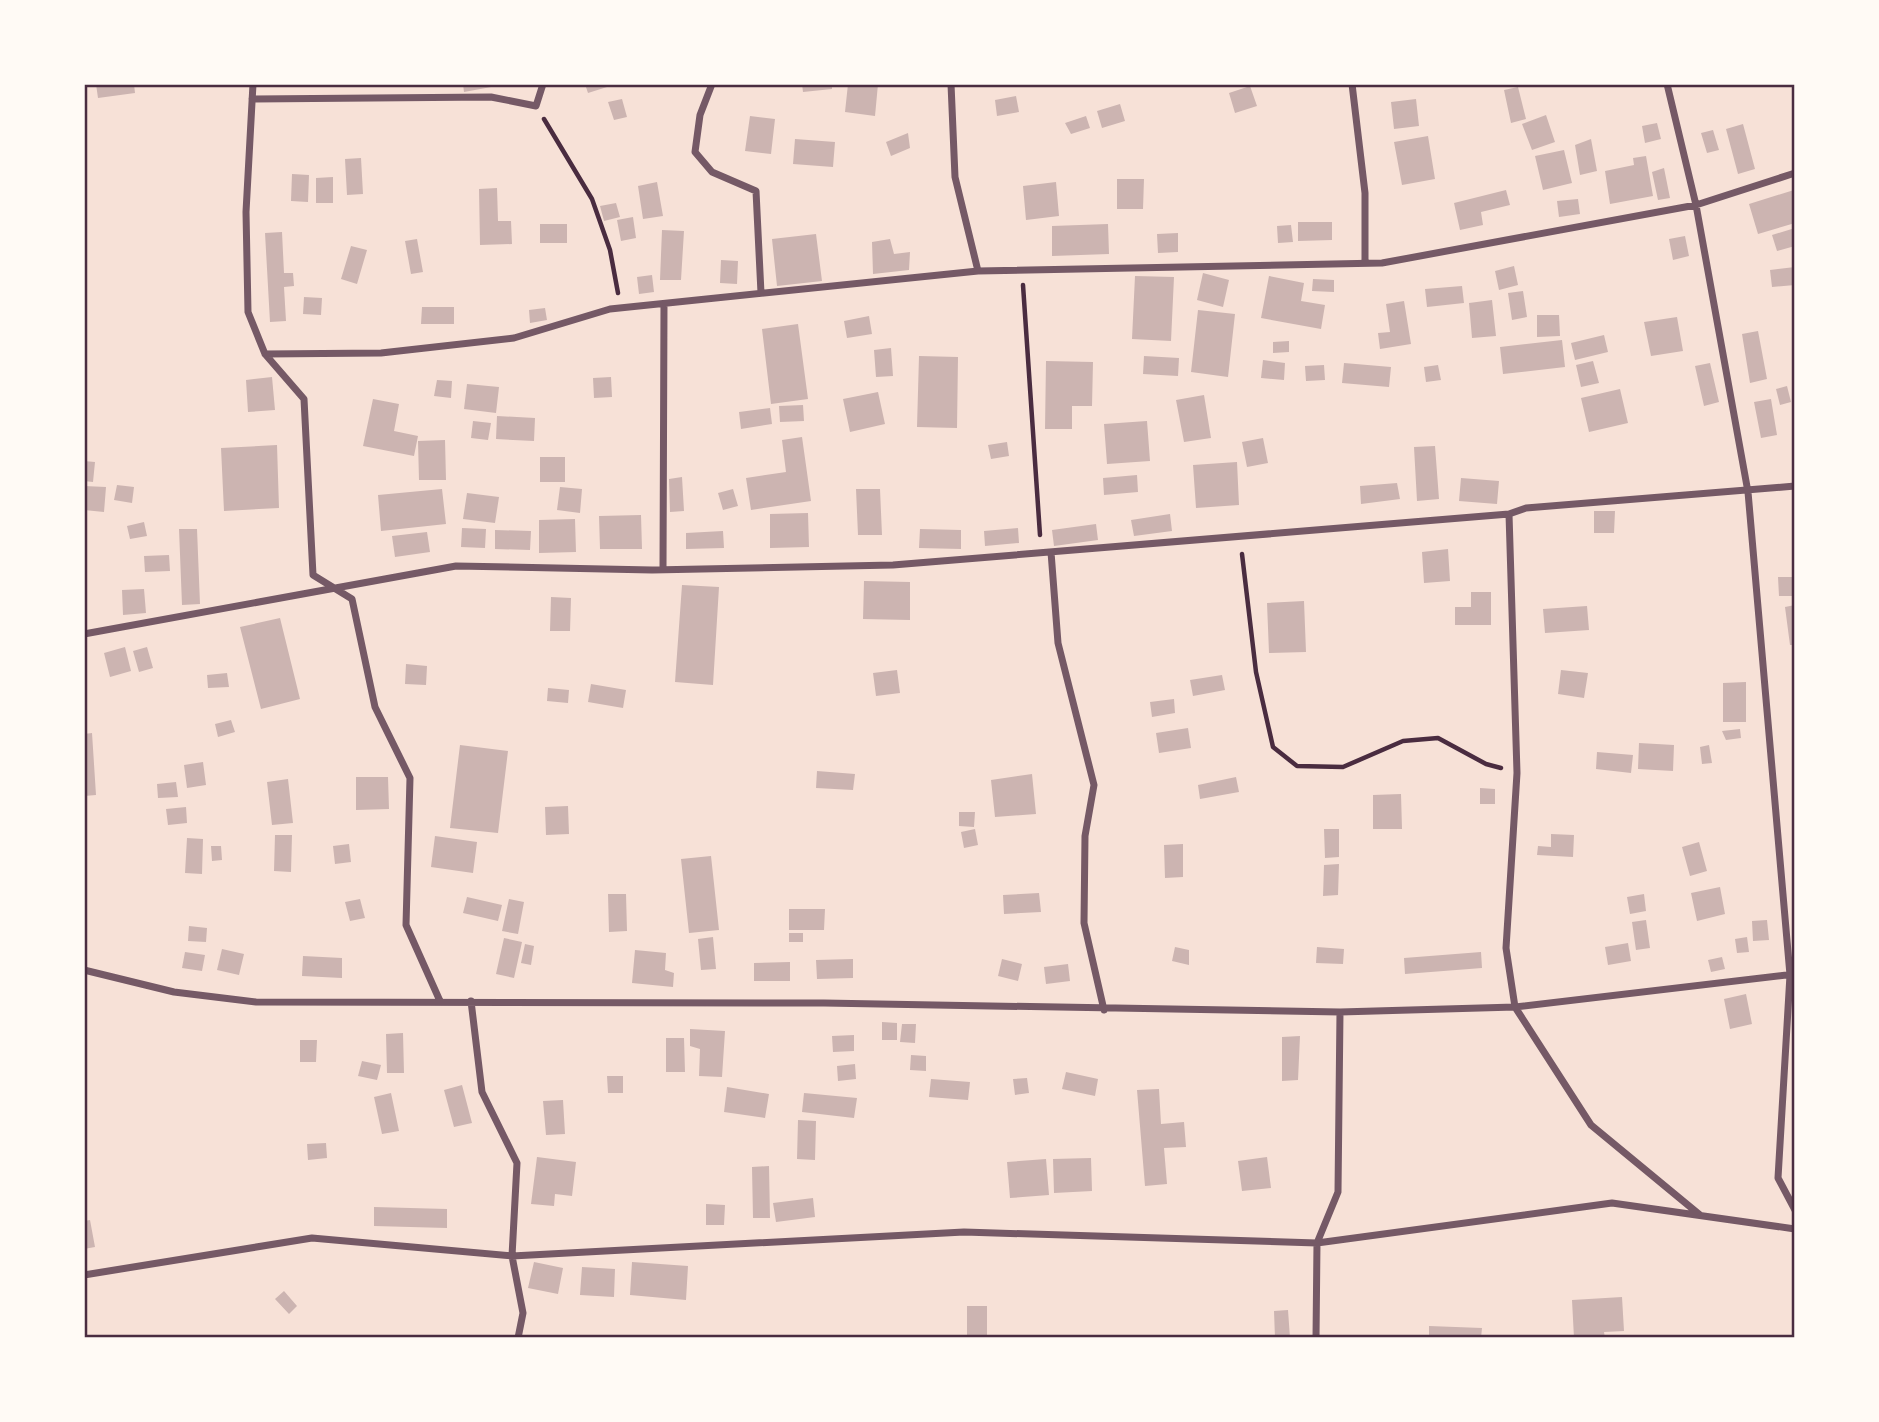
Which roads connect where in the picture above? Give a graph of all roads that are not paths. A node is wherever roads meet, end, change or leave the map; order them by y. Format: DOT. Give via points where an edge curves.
graph roads {
  1 [pos="253,84"];
  2 [pos="543,84"];
  3 [pos="712,84"];
  4 [pos="951,84"];
  5 [pos="1352,84"];
  6 [pos="1667,84"];
  7 [pos="252,99"];
  8 [pos="1795,173"];
  9 [pos="1696,205"];
  10 [pos="1365,263"];
  11 [pos="978,271"];
  12 [pos="761,293"];
  13 [pos="664,303"];
  14 [pos="265,354"];
  15 [pos="1795,486"];
  16 [pos="1748,492"];
  17 [pos="1509,514"];
  18 [pos="1051,552"];
  19 [pos="663,569"];
  20 [pos="332,587"];
  21 [pos="84,634"];
  22 [pos="84,970"];
  23 [pos="1793,974"];
  24 [pos="440,1001"];
  25 [pos="471,1001"];
  26 [pos="1515,1007"];
  27 [pos="1104,1010"];
  28 [pos="1340,1012"];
  29 [pos="1795,1210"];
  30 [pos="1701,1216"];
  31 [pos="1795,1229"];
  32 [pos="1317,1243"];
  33 [pos="512,1256"];
  34 [pos="84,1275"];
  35 [pos="518,1338"];
  36 [pos="1316,1338"];
  1 -- 7 [label="street"];
  2 -- 7 [label="street" via="536,106 491,97"];
  3 -- 12 [label="street" via="700,115 695,152 712,172 756,191"];
  4 -- 11 [label="street" via="955,177"];
  5 -- 10 [label="street" via="1365,193"];
  6 -- 9 [label="street"];
  7 -- 14 [label="street" via="246,279 248,312"];
  8 -- 9 [label="street"];
  9 -- 10 [label="street"];
  9 -- 16 [label="street"];
  10 -- 11 [label="street"];
  11 -- 12 [label="street"];
  12 -- 13 [label="street"];
  13 -- 14 [label="street" via="622,308 514,338 381,353"];
  13 -- 19 [label="street"];
  14 -- 20 [label="street" via="304,399 313,575"];
  15 -- 16 [label="street"];
  16 -- 17 [label="street" via="1526,508"];
  16 -- 23 [label="street"];
  17 -- 18 [label="street"];
  17 -- 26 [label="street" via="1517,773 1506,948"];
  18 -- 19 [label="street" via="893,565"];
  18 -- 27 [label="street" via="1058,643 1094,785 1085,836 1084,923"];
  19 -- 20 [label="street" via="456,566"];
  20 -- 21 [label="street"];
  20 -- 24 [label="street" via="352,599 375,708 410,778 406,925"];
  22 -- 24 [label="street" via="174,992 256,1002"];
  23 -- 26 [label="street"];
  23 -- 29 [label="street" via="1778,1178"];
  24 -- 25 [label="street"];
  25 -- 27 [label="street"];
  25 -- 33 [label="street" via="482,1092 517,1163"];
  26 -- 28 [label="street"];
  26 -- 30 [label="street" via="1591,1125"];
  27 -- 28 [label="street"];
  28 -- 32 [label="street" via="1338,1192"];
  30 -- 31 [label="street"];
  30 -- 32 [label="street" via="1612,1203"];
  32 -- 33 [label="street" via="964,1231"];
  32 -- 36 [label="street"];
  33 -- 34 [label="street" via="312,1238"];
  33 -- 35 [label="street" via="523,1313"];
}
